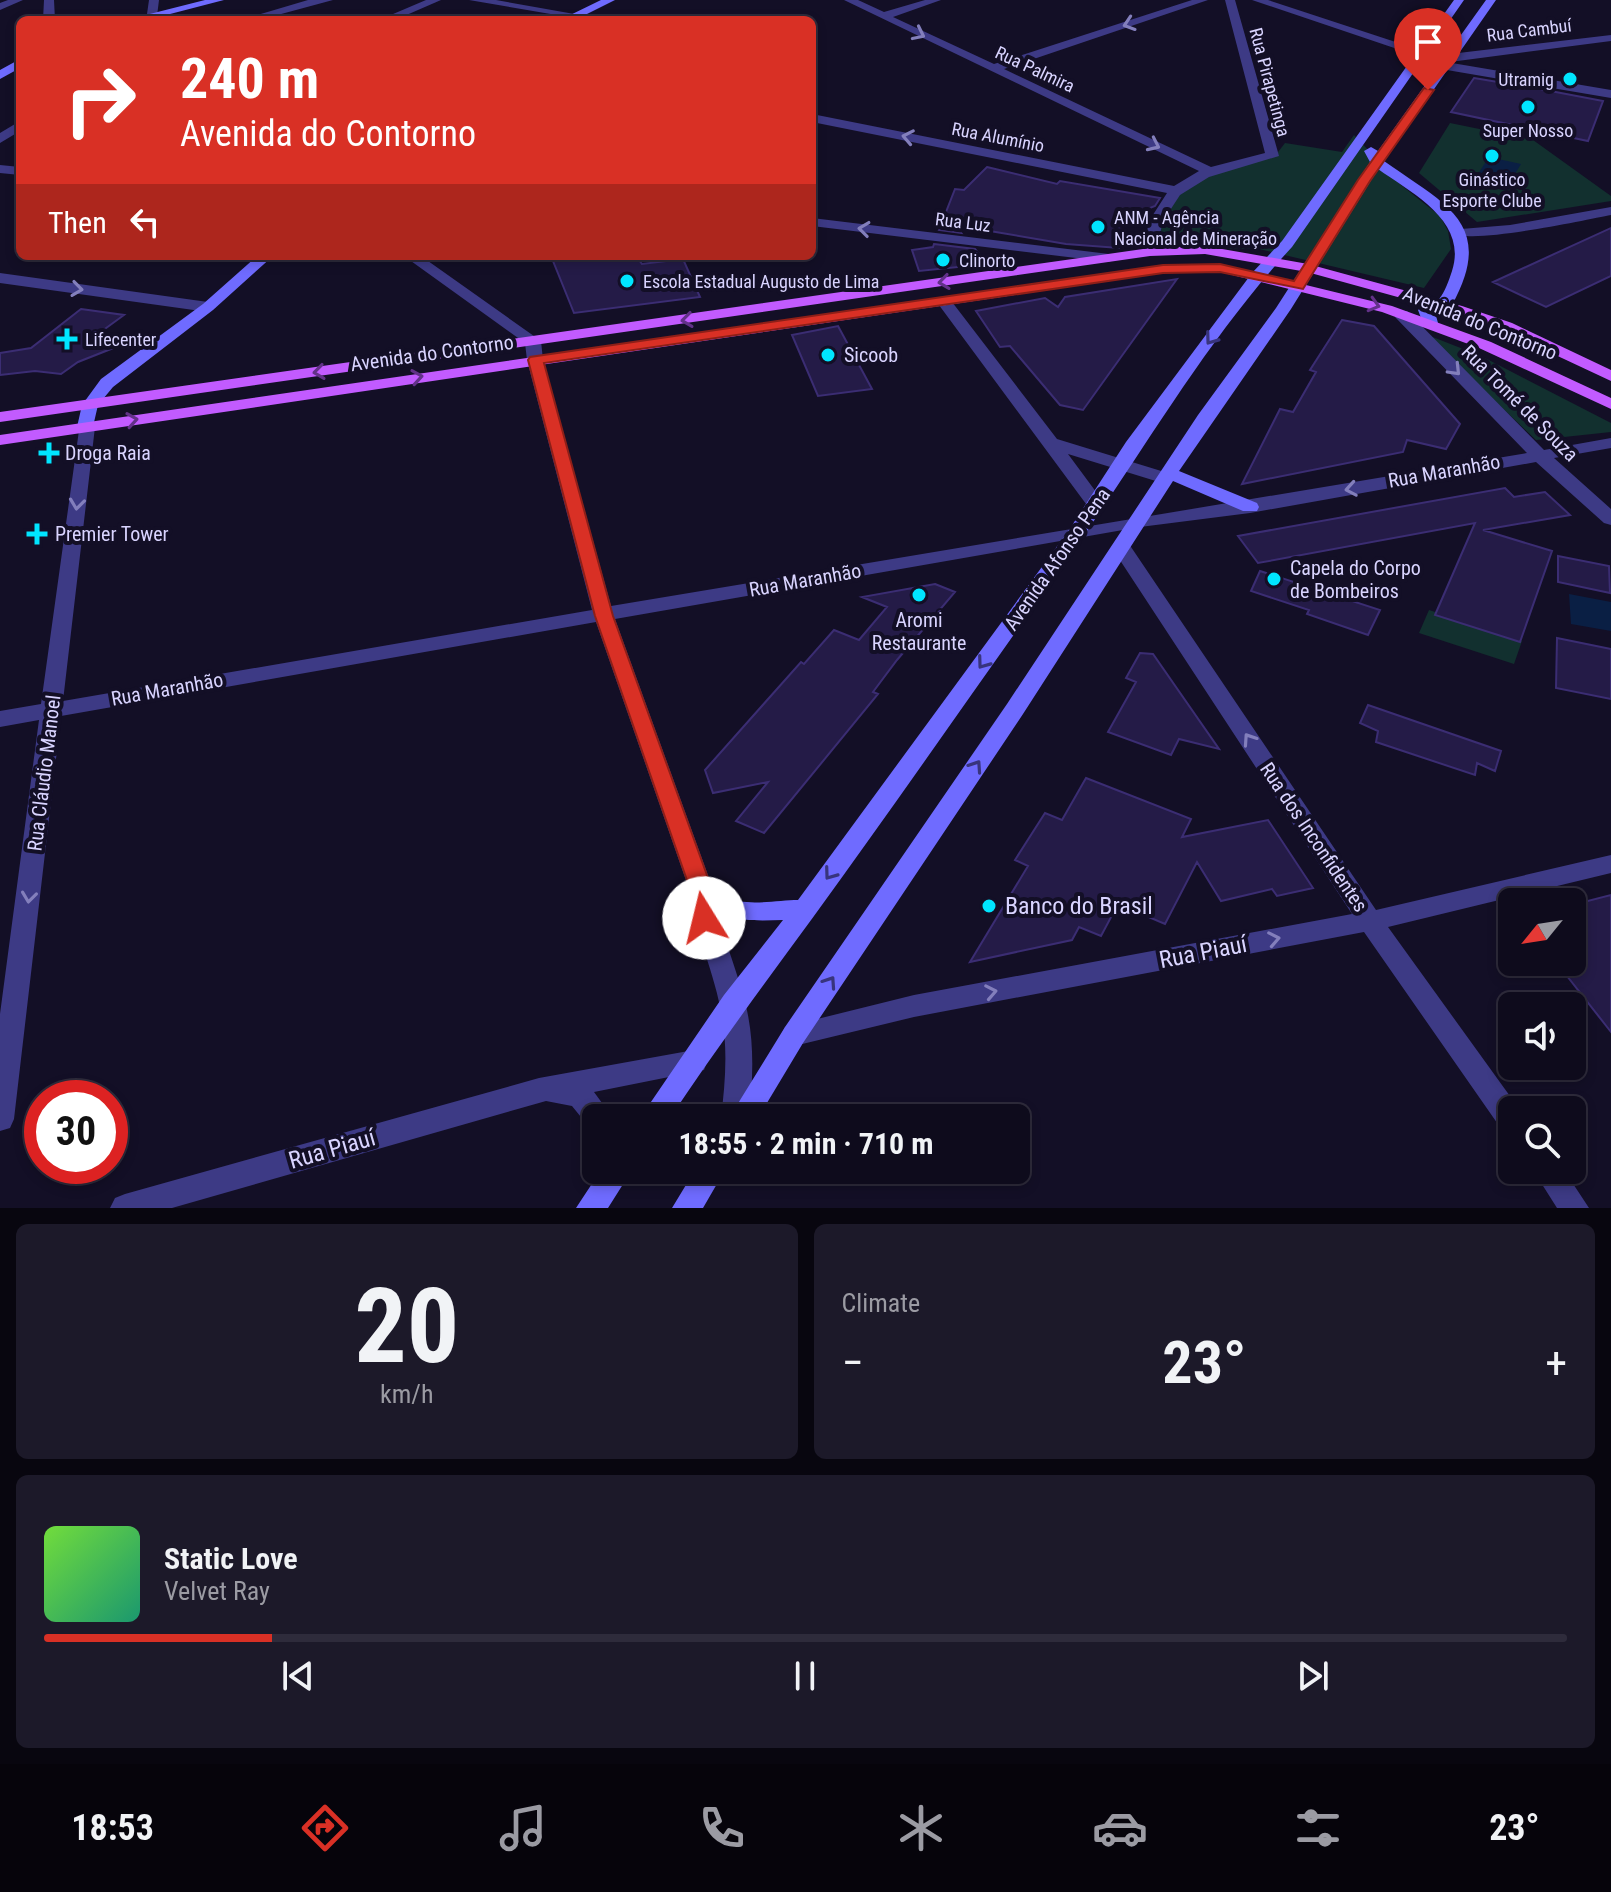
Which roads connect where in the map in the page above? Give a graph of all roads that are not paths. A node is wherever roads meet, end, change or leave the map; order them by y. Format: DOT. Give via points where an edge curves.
graph roads {
  1 [pos="18,0"];
  2 [pos="154,0"];
  3 [pos="219,0"];
  4 [pos="328,0"];
  5 [pos="436,0"];
  6 [pos="474,0"];
  7 [pos="610,0"];
  8 [pos="849,0"];
  9 [pos="936,0"];
  10 [pos="1203,0"];
  11 [pos="1230,0"];
  12 [pos="1257,0"];
  13 [pos="1459,0"];
  14 [pos="1491,0"];
  15 [pos="0,7"];
  16 [pos="153,14"];
  17 [pos="146,16"];
  18 [pos="261,16"];
  19 [pos="395,16"];
  20 [pos="559,16"];
  21 [pos="574,16"];
  22 [pos="884,16"];
  23 [pos="1611,38"];
  24 [pos="1422,54"];
  25 [pos="1447,63"];
  26 [pos="992,69"];
  27 [pos="1611,94"];
  28 [pos="816,119"];
  29 [pos="1364,137"];
  30 [pos="1377,162"];
  31 [pos="1207,170"];
  32 [pos="1177,191"];
  33 [pos="1611,211"];
  34 [pos="816,222"];
  35 [pos="1461,233"];
  36 [pos="1150,252"];
  37 [pos="1109,258"];
  38 [pos="261,260"];
  39 [pos="416,260"];
  40 [pos="1271,260"];
  41 [pos="1308,268"];
  42 [pos="1257,276"];
  43 [pos="0,278"];
  44 [pos="1298,286"];
  45 [pos="944,301"];
  46 [pos="1444,305"];
  47 [pos="208,307"];
  48 [pos="1401,314"];
  49 [pos="1430,323"];
  50 [pos="534,350"];
  51 [pos="1611,376"];
  52 [pos="1611,404"];
  53 [pos="90,405"];
  54 [pos="0,417"];
  55 [pos="86,427"];
  56 [pos="0,440"];
  57 [pos="1050,443"];
  58 [pos="1611,443"];
  59 [pos="1538,454"];
  60 [pos="1121,465"];
  61 [pos="1166,476"];
  62 [pos="1096,504"];
  63 [pos="1250,507"];
  64 [pos="1611,519"];
  65 [pos="1140,521"];
  66 [pos="1077,532"];
  67 [pos="1122,548"];
  68 [pos="604,616"];
  69 [pos="53,709"];
  70 [pos="0,719"];
  71 [pos="1611,864"];
  72 [pos="701,889"];
  73 [pos="805,909"];
  74 [pos="1370,921"];
  75 [pos="733,1003"];
  76 [pos="794,1035"];
  77 [pos="694,1062"];
  78 [pos="539,1090"];
  79 [pos="1498,1101"];
  80 [pos="587,1104"];
  81 [pos="664,1104"];
  82 [pos="737,1104"];
  83 [pos="752,1104"];
  84 [pos="0,1119"];
  85 [pos="608,1184"];
  86 [pos="702,1184"];
  87 [pos="1557,1184"];
  88 [pos="125,1208"];
  89 [pos="591,1208"];
  90 [pos="687,1208"];
  91 [pos="1574,1208"];
  1 -- 15 [label="street"];
  2 -- 16 [label="street"];
  3 -- 16 [label="main road"];
  4 -- 18 [label="street"];
  5 -- 19 [label="street"];
  6 -- 20 [label="street"];
  7 -- 21 [label="main road"];
  8 -- 22 [label="street, Rua Palmira"];
  9 -- 22 [label="street"];
  10 -- 26 [label="street, one-way"];
  11 -- 31 [label="street, Rua Pirapetinga" via="1272,156"];
  12 -- 24 [label="street"];
  13 -- 24 [label="main road, Avenida Afonso Pena"];
  14 -- 25 [label="main road"];
  16 -- 17 [label="main road"];
  22 -- 26 [label="street, Rua Palmira, one-way"];
  23 -- 25 [label="street, Rua Cambuí"];
  24 -- 25 [label="street"];
  24 -- 29 [label="main road, Avenida Afonso Pena"];
  25 -- 27 [label="street"];
  25 -- 30 [label="main road"];
  26 -- 31 [label="street, Rua Palmira, one-way"];
  32 -- 28 [label="street, Rua Alumínio, one-way"];
  29 -- 30 [label="main road"];
  29 -- 40 [label="main road, Avenida Afonso Pena"];
  30 -- 35 [label="main road"];
  30 -- 41 [label="main road"];
  31 -- 32 [label="street"];
  32 -- 36 [label="street" via="1156,220"];
  33 -- 35 [label="street"];
  37 -- 34 [label="street, Rua Luz, one-way"];
  35 -- 46 [label="main road" via="1464,254"];
  36 -- 37 [label="main road, Avenida do Contorno"];
  36 -- 40 [label="main road, Avenida do Contorno" via="1205,250"];
  37 -- 50 [label="main road, Avenida do Contorno, one-way"];
  38 -- 47 [label="main road"];
  39 -- 50 [label="street"];
  40 -- 41 [label="main road, Avenida do Contorno"];
  40 -- 42 [label="main road, Avenida Afonso Pena"];
  41 -- 44 [label="main road"];
  41 -- 46 [label="main road, Avenida do Contorno"];
  42 -- 44 [label="main road, Avenida do Contorno"];
  42 -- 45 [label="main road, Avenida do Contorno" via="1220,268 1163,269"];
  42 -- 60 [label="main road, Avenida Afonso Pena, one-way"];
  43 -- 47 [label="street, one-way"];
  44 -- 48 [label="main road, Avenida do Contorno, one-way"];
  44 -- 61 [label="main road"];
  45 -- 50 [label="main road, Avenida do Contorno"];
  45 -- 57 [label="street"];
  46 -- 49 [label="main road" via="1426,310"];
  46 -- 51 [label="main road, Avenida do Contorno" via="1506,326"];
  47 -- 53 [label="main road" via="107,383"];
  48 -- 49 [label="main road, Avenida do Contorno"];
  48 -- 59 [label="street, Rua Tomé de Souza, one-way"];
  49 -- 52 [label="main road, Avenida do Contorno"];
  50 -- 53 [label="main road, Avenida do Contorno, one-way"];
  55 -- 50 [label="main road, Avenida do Contorno, one-way"];
  50 -- 68 [label="street"];
  53 -- 54 [label="main road, Avenida do Contorno"];
  53 -- 55 [label="main road"];
  55 -- 56 [label="main road, Avenida do Contorno"];
  55 -- 69 [label="street, Rua Cláudio Manoel, one-way"];
  57 -- 60 [label="street"];
  57 -- 62 [label="street"];
  58 -- 59 [label="street, Rua Maranhão"];
  59 -- 63 [label="street, Rua Maranhão, one-way"];
  59 -- 64 [label="street, Rua Tomé de Souza"];
  60 -- 61 [label="street"];
  60 -- 62 [label="main road, Avenida Afonso Pena"];
  61 -- 63 [label="main road"];
  61 -- 65 [label="main road"];
  62 -- 66 [label="main road, Avenida Afonso Pena"];
  63 -- 65 [label="street, Rua Maranhão"];
  65 -- 66 [label="street, Rua Maranhão"];
  65 -- 67 [label="main road"];
  66 -- 68 [label="street, Rua Maranhão"];
  66 -- 73 [label="main road, Avenida Afonso Pena, one-way"];
  74 -- 67 [label="street, Rua dos Inconfidentes, one-way"];
  76 -- 67 [label="main road, one-way"];
  68 -- 69 [label="street, Rua Maranhão"];
  68 -- 72 [label="street"];
  69 -- 70 [label="street, Rua Maranhão"];
  69 -- 84 [label="street, Rua Cláudio Manoel, one-way"];
  71 -- 74 [label="street, Rua Piauí"];
  72 -- 73 [label="main road" via="720,906"];
  72 -- 75 [label="street" via="704,918"];
  73 -- 75 [label="main road, Avenida Afonso Pena"];
  76 -- 74 [label="street, Rua Piauí, one-way" via="914,1006"];
  74 -- 79 [label="street, Rua dos Inconfidentes"];
  75 -- 77 [label="main road, Avenida Afonso Pena"];
  75 -- 82 [label="street" via="741,1065"];
  76 -- 83 [label="main road"];
  77 -- 78 [label="street, Rua Piauí"];
  77 -- 81 [label="main road, Avenida Afonso Pena"];
  78 -- 80 [label="street, Rua Piauí" via="579,1095"];
  78 -- 88 [label="street, Rua Piauí"];
  85 -- 89 [label="main road"];
  86 -- 90 [label="main road"];
  87 -- 91 [label="street"];
}
